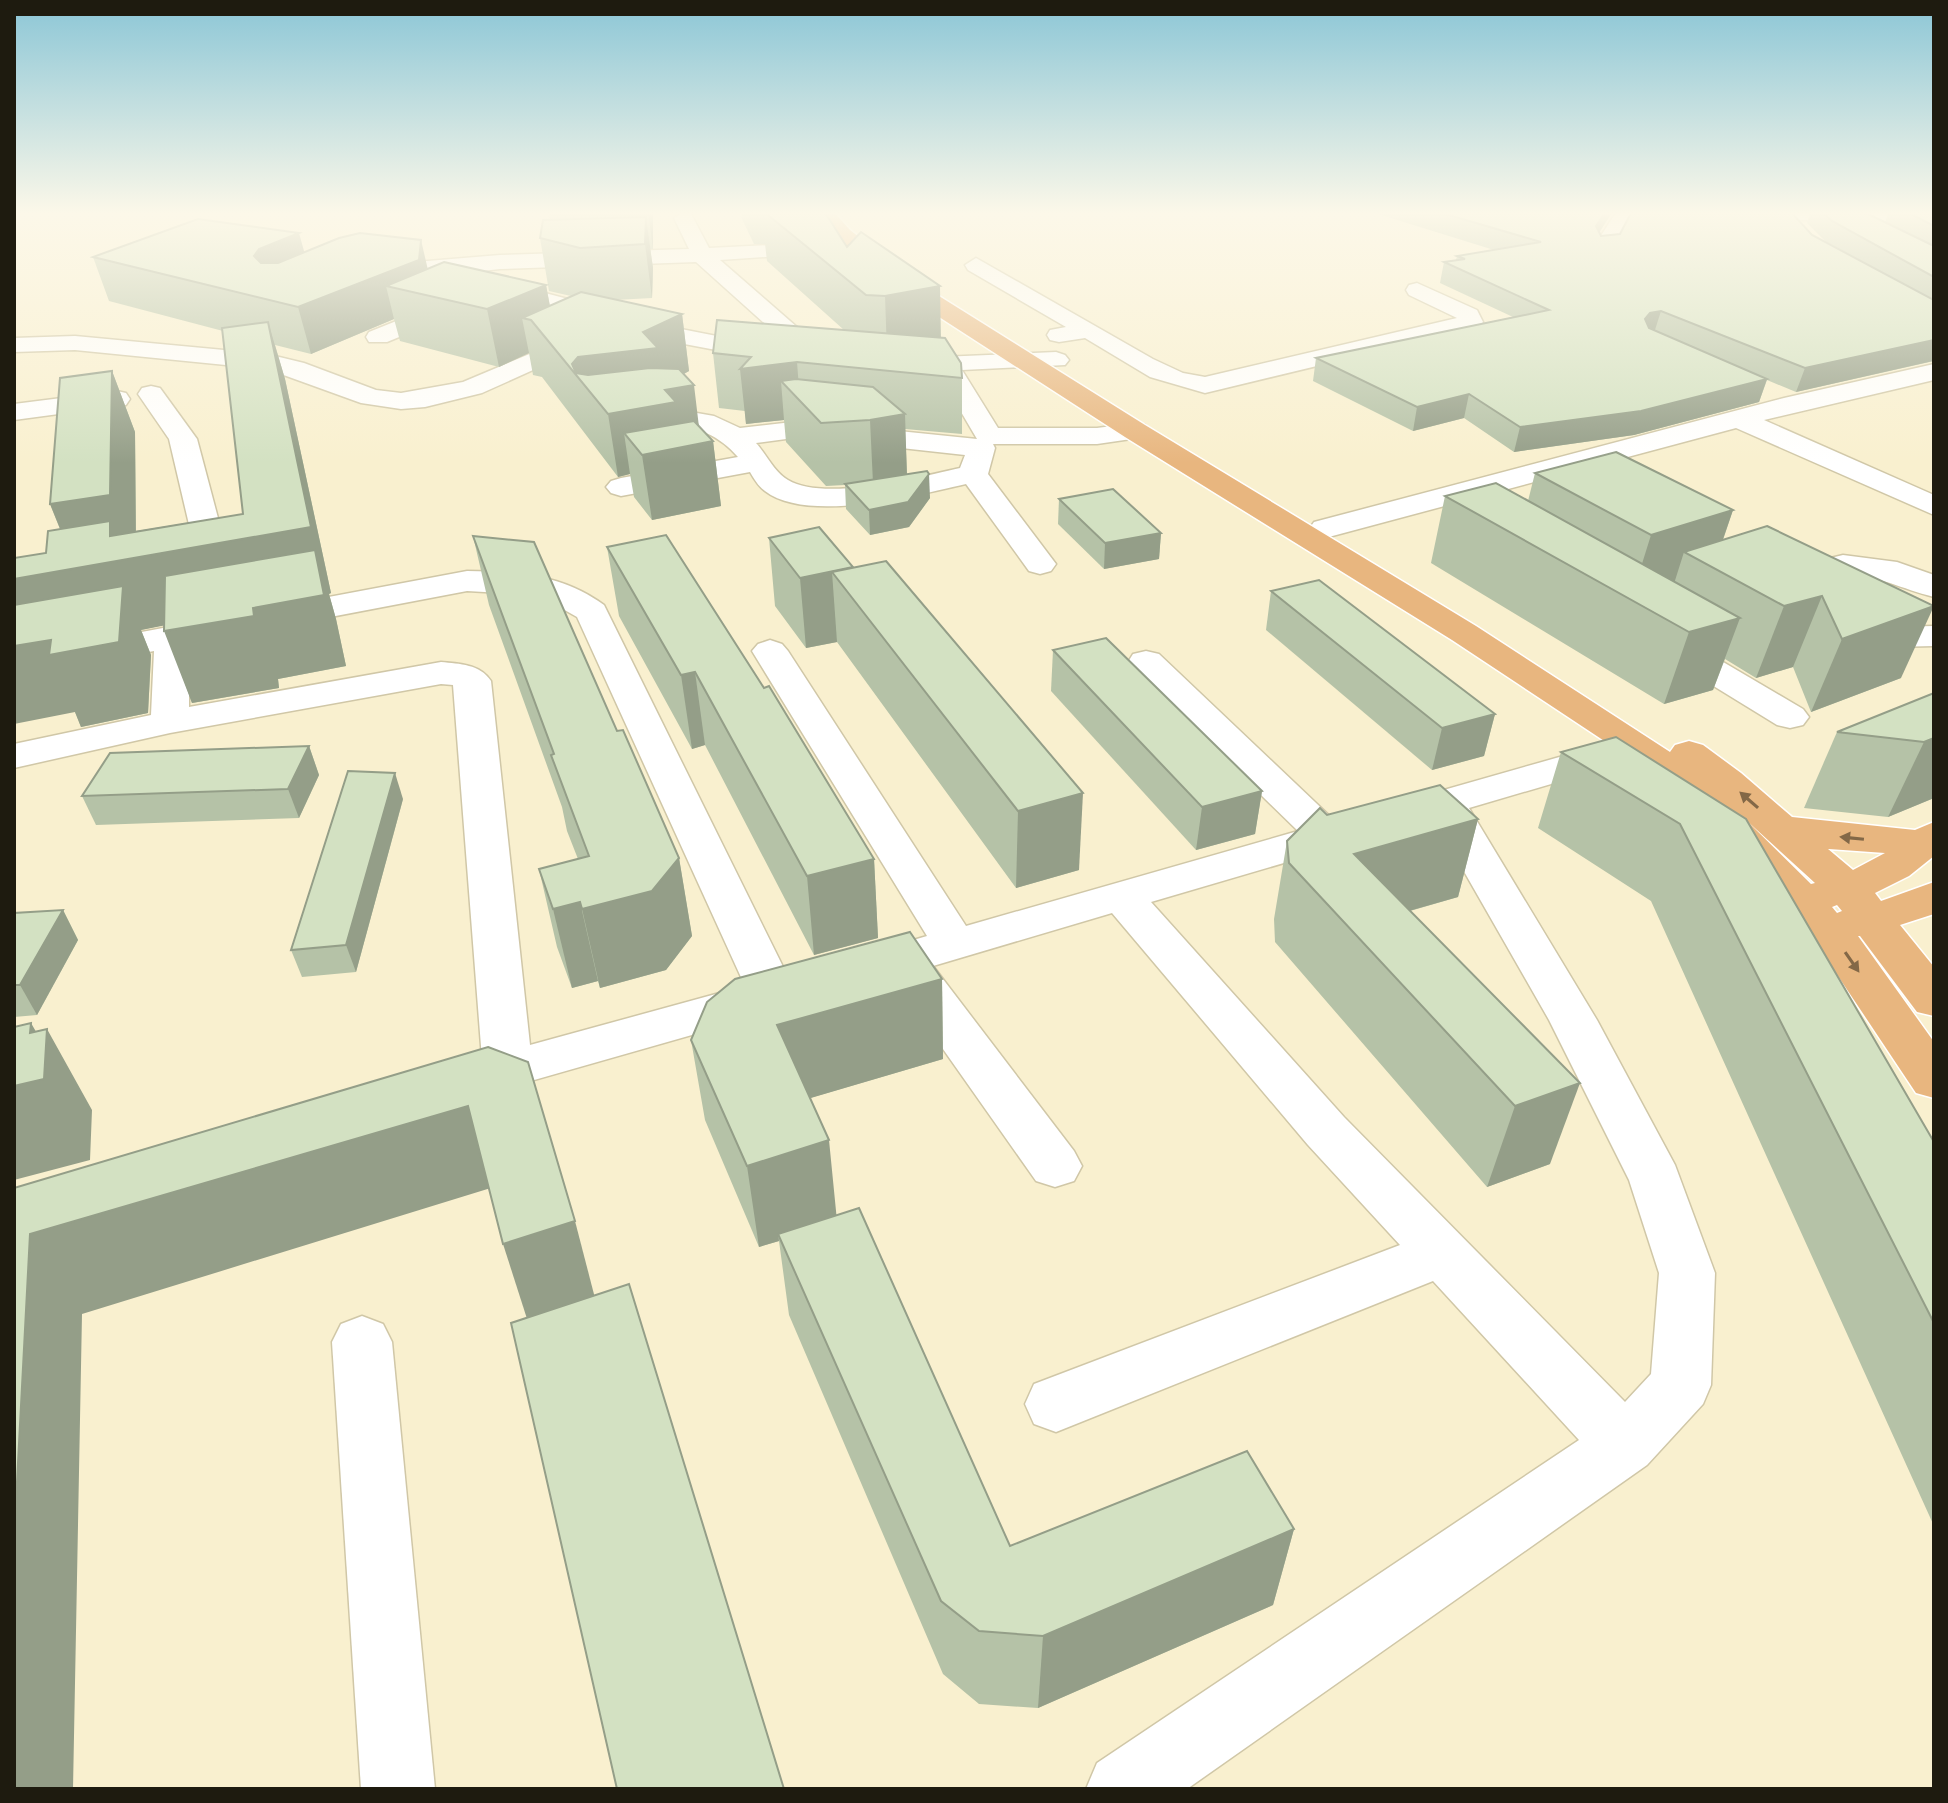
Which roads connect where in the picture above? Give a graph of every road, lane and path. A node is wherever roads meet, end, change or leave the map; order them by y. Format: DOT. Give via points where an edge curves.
graph roads {
  1 [pos="494,295"];
  2 [pos="527,295"];
  3 [pos="746,295"];
  4 [pos="924,295"];
  5 [pos="949,295"];
  6 [pos="1028,295"];
  7 [pos="1428,295"];
  8 [pos="622,320"];
  9 [pos="1089,330"];
  10 [pos="378,337"];
  11 [pos="14,345"];
  12 [pos="1023,350"];
  13 [pos="182,354"];
  14 [pos="820,360"];
  15 [pos="849,361"];
  16 [pos="879,363"];
  17 [pos="945,363"];
  18 [pos="1934,372"];
  19 [pos="1751,386"];
  20 [pos="151,394"];
  21 [pos="1793,404"];
  22 [pos="14,412"];
  23 [pos="1739,419"];
  24 [pos="612,424"];
  25 [pos="1135,431"];
  26 [pos="738,437"];
  27 [pos="981,453"];
  28 [pos="758,462"];
  29 [pos="1934,474"];
  30 [pos="621,487"];
  31 [pos="1891,487"];
  32 [pos="1431,503"];
  33 [pos="1934,506"];
  34 [pos="1470,526"];
  35 [pos="1325,529"];
  36 [pos="1934,556"];
  37 [pos="1040,564"];
  38 [pos="161,571"];
  39 [pos="1897,572"];
  40 [pos="1934,587"];
  41 [pos="1640,627"];
  42 [pos="1934,636"];
  43 [pos="172,638"];
  44 [pos="770,651"];
  45 [pos="1146,662"];
  46 [pos="14,667"];
  47 [pos="1790,717"];
  48 [pos="170,722"];
  49 [pos="1638,746"];
  50 [pos="14,756"];
  51 [pos="1445,802"];
  52 [pos="1781,828"];
  53 [pos="1327,836"];
  54 [pos="1928,839"];
  55 [pos="1121,895"];
  56 [pos="1934,896"];
  57 [pos="1861,904"];
  58 [pos="1815,914"];
  59 [pos="954,943"];
  60 [pos="903,959"];
  61 [pos="807,985"];
  62 [pos="1934,1000"];
  63 [pos="508,1070"];
  64 [pos="1934,1080"];
  65 [pos="433,1090"];
  66 [pos="1055,1166"];
  67 [pos="1442,1253"];
  68 [pos="362,1342"];
  69 [pos="1056,1404"];
  70 [pos="1625,1445"];
  71 [pos="398,1789"];
  72 [pos="1123,1789"];
  1 -- 10 [label="street"];
  2 -- 8 [label="street"];
  3 -- 14 [label="street"];
  4 -- 12 [label="main road"];
  5 -- 12 [label="main road"];
  6 -- 9 [label="street"];
  7 -- 9 [label="street" via="1469,315 1471,322 1205,385 1165,375"];
  8 -- 13 [label="street" via="488,383 451,395 400,401 364,395 282,365"];
  8 -- 14 [label="street" via="740,350"];
  9 -- 12 [label="street"];
  11 -- 13 [label="street" via="74,343"];
  12 -- 17 [label="street"];
  12 -- 25 [label="main road"];
  12 -- 35 [label="main road" via="1056,360"];
  13 -- 20 [label="street"];
  14 -- 15 [label="street"];
  16 -- 17 [label="street"];
  17 -- 27 [label="street"];
  18 -- 21 [label="street"];
  19 -- 21 [label="street"];
  20 -- 22 [label="street"];
  20 -- 38 [label="street" via="183,439 211,552 191,566"];
  21 -- 23 [label="street"];
  23 -- 31 [label="street"];
  23 -- 32 [label="street"];
  24 -- 26 [label="street" via="667,416 706,421"];
  25 -- 27 [label="street"];
  25 -- 49 [label="main road"];
  26 -- 27 [label="street" via="801,429"];
  26 -- 28 [label="street"];
  27 -- 28 [label="street" via="845,497 777,487"];
  27 -- 37 [label="street"];
  28 -- 30 [label="street"];
  29 -- 31 [label="street"];
  31 -- 33 [label="street"];
  32 -- 34 [label="street"];
  32 -- 35 [label="street"];
  52 -- 35 [label="main road, one-way" via="1666,736"];
  36 -- 39 [label="street"];
  39 -- 40 [label="street"];
  39 -- 42 [label="street" via="1843,565 1805,574 1802,596 1829,617 1892,637"];
  41 -- 47 [label="street"];
  43 -- 46 [label="street"];
  43 -- 48 [label="street"];
  43 -- 61 [label="street" via="467,581 529,583 570,593 592,612"];
  44 -- 59 [label="street"];
  45 -- 53 [label="street"];
  48 -- 50 [label="street"];
  48 -- 63 [label="street" via="441,673 473,681"];
  49 -- 51 [label="street"];
  49 -- 58 [label="main road" via="1742,837"];
  51 -- 53 [label="street"];
  51 -- 70 [label="street" via="1573,1020 1649,1167 1687,1273 1681,1385"];
  54 -- 52 [label="main road, one-way" via="1829,836"];
  52 -- 57 [label="main road"];
  53 -- 55 [label="street"];
  54 -- 57 [label="main road"];
  55 -- 59 [label="street"];
  55 -- 67 [label="street" via="1326,1131"];
  56 -- 57 [label="main road" via="1909,909"];
  57 -- 58 [label="main road"];
  57 -- 62 [label="main road"];
  58 -- 64 [label="main road, one-way"];
  59 -- 60 [label="street"];
  60 -- 61 [label="street"];
  60 -- 66 [label="street"];
  61 -- 63 [label="street"];
  63 -- 65 [label="street"];
  67 -- 69 [label="street"];
  67 -- 70 [label="street"];
  68 -- 71 [label="street"];
  70 -- 72 [label="street"];
}
